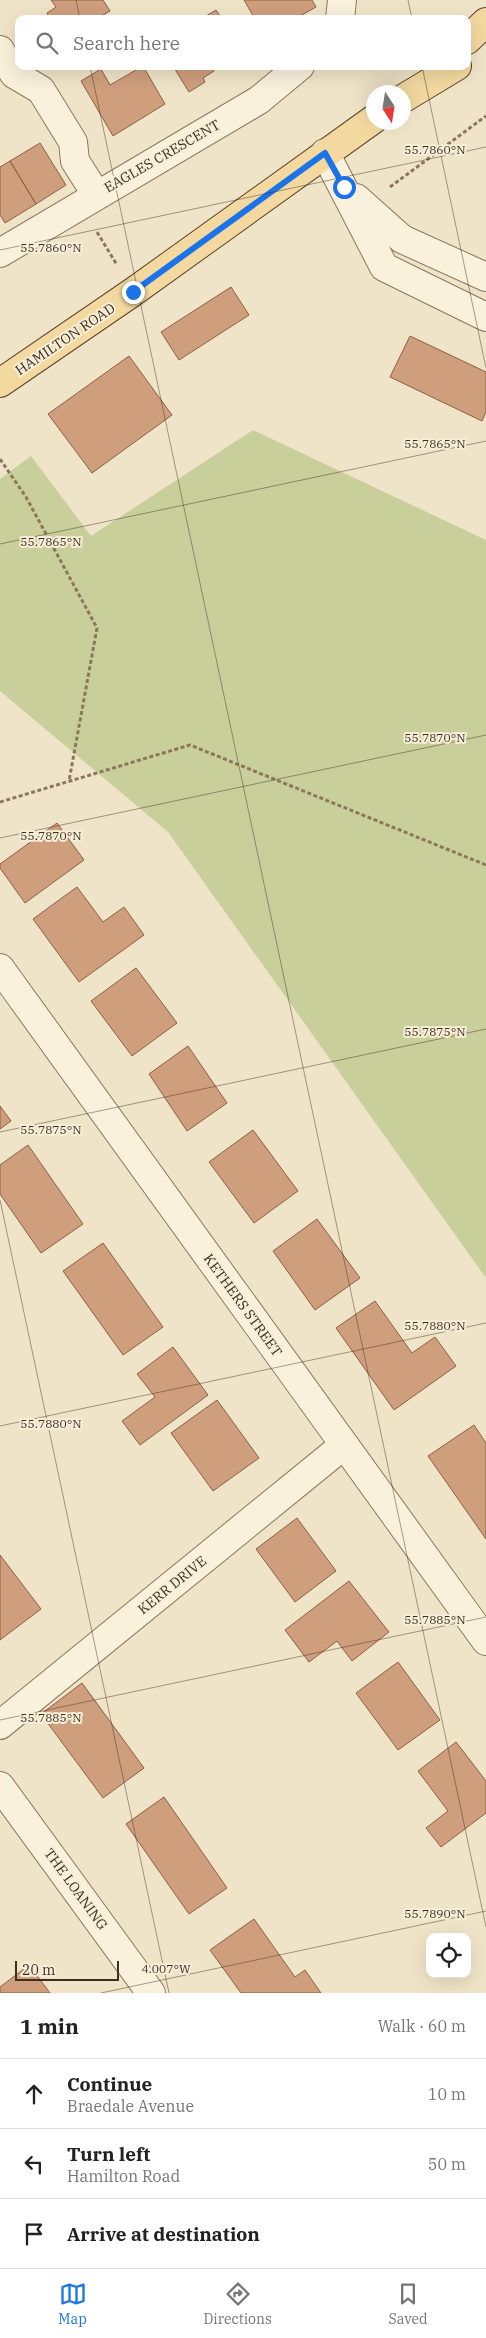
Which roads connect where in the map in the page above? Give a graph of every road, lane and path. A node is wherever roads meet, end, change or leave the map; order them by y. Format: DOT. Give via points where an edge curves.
graph roads {
  1 [pos="342,0"];
  2 [pos="340,15"];
  3 [pos="486,22"];
  4 [pos="471,36"];
  5 [pos="0,50"];
  6 [pos="486,50"];
  7 [pos="471,58"];
  8 [pos="295,70"];
  9 [pos="436,70"];
  10 [pos="450,70"];
  11 [pos="411,93"];
  12 [pos="411,94"];
  13 [pos="486,116"];
  14 [pos="366,125"];
  15 [pos="325,153"];
  16 [pos="344,187"];
  17 [pos="96,194"];
  18 [pos="364,206"];
  19 [pos="0,253"];
  20 [pos="486,277"];
  21 [pos="133,292"];
  22 [pos="486,317"];
  23 [pos="0,383"];
  24 [pos="0,459"];
  25 [pos="69,781"];
  26 [pos="0,802"];
  27 [pos="486,865"];
  28 [pos="0,968"];
  29 [pos="344,1445"];
  30 [pos="486,1641"];
  31 [pos="0,1725"];
  32 [pos="0,1786"];
  33 [pos="151,1993"];
  1 -- 2 [label="street"];
  3 -- 4 [label="main road"];
  5 -- 17 [label="street, EAGLES CRESCENT" via="14,74 41,90 72,142 75,161"];
  6 -- 7 [label="main road"];
  8 -- 17 [label="street, EAGLES CRESCENT" via="259,100"];
  9 -- 11 [label="main road"];
  10 -- 12 [label="main road"];
  13 -- 18 [label="path"];
  14 -- 15 [label="main road, HAMILTON ROAD"];
  15 -- 16 [label="street"];
  15 -- 21 [label="main road, HAMILTON ROAD"];
  16 -- 18 [label="street"];
  16 -- 22 [label="street" via="384,267"];
  17 -- 19 [label="street"];
  17 -- 21 [label="path" via="89,218"];
  18 -- 20 [label="street" via="402,239"];
  21 -- 23 [label="main road, HAMILTON ROAD"];
  24 -- 25 [label="path" via="26,497 97,628"];
  25 -- 26 [label="path"];
  25 -- 27 [label="path" via="190,745"];
  28 -- 29 [label="street, KETHERS STREET"];
  29 -- 30 [label="street, KETHERS STREET"];
  29 -- 31 [label="street, KERR DRIVE"];
  32 -- 33 [label="street, THE LOANING"];
}
